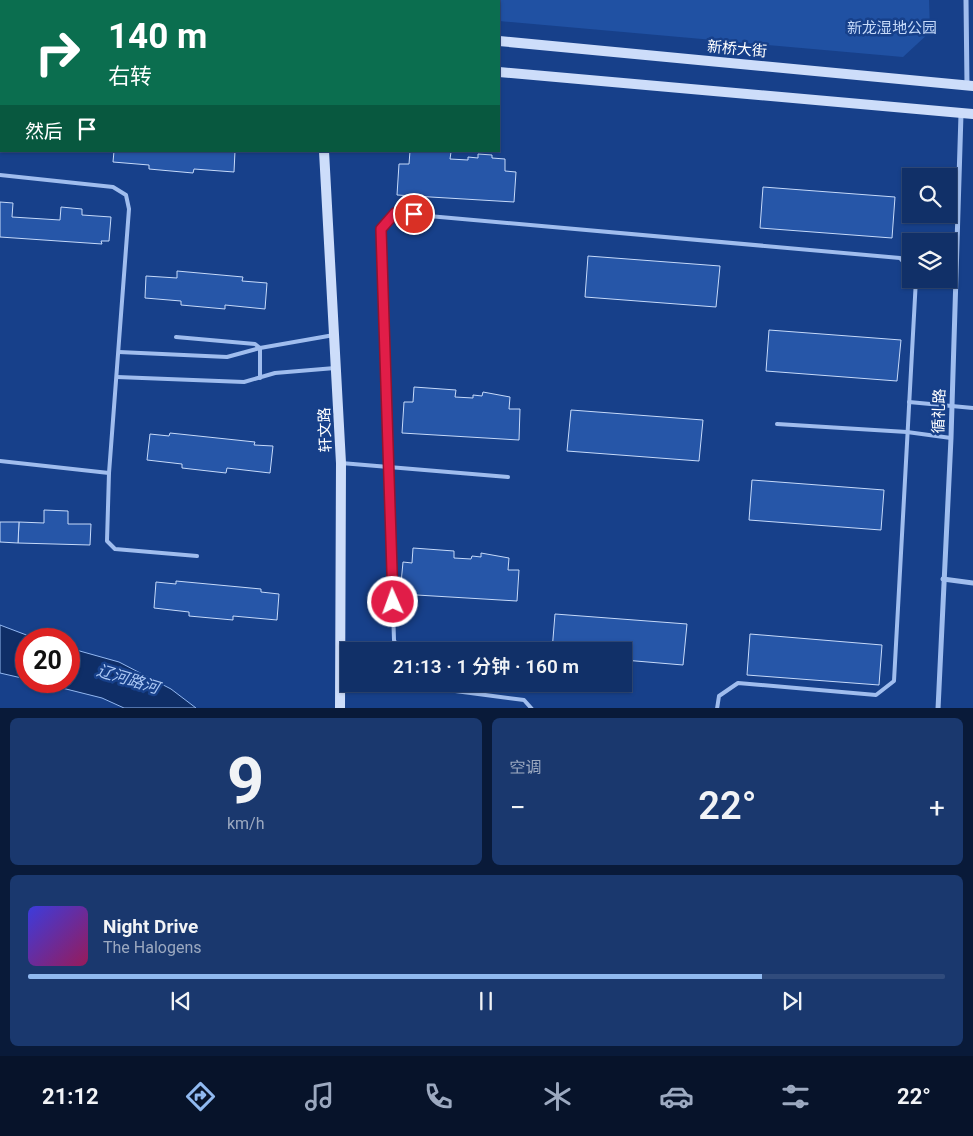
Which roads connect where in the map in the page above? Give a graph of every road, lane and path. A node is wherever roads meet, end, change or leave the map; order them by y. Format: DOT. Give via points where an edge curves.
graph roads {
  1 [pos="966,0"];
  2 [pos="500,41"];
  3 [pos="500,72"];
  4 [pos="970,86"];
  5 [pos="961,114"];
  6 [pos="973,114"];
  7 [pos="324,152"];
  8 [pos="0,175"];
  9 [pos="902,260"];
  10 [pos="915,288"];
  11 [pos="336,335"];
  12 [pos="176,337"];
  13 [pos="260,348"];
  14 [pos="118,352"];
  15 [pos="337,368"];
  16 [pos="117,377"];
  17 [pos="260,378"];
  18 [pos="909,402"];
  19 [pos="952,406"];
  20 [pos="973,408"];
  21 [pos="777,424"];
  22 [pos="907,432"];
  23 [pos="951,438"];
  24 [pos="0,461"];
  25 [pos="341,463"];
  26 [pos="389,467"];
  27 [pos="110,473"];
  28 [pos="508,477"];
  29 [pos="197,556"];
  30 [pos="944,579"];
  31 [pos="973,583"];
  32 [pos="395,642"];
  33 [pos="463,692"];
  34 [pos="340,708"];
  35 [pos="532,708"];
  36 [pos="717,708"];
  37 [pos="938,708"];
  1 -- 4 [label="street"];
  2 -- 4 [label="street, 新桥大街"];
  3 -- 5 [label="street"];
  5 -- 6 [label="street"];
  5 -- 19 [label="street, 循礼路"];
  7 -- 11 [label="street, 轩文路"];
  8 -- 14 [label="lane" via="113,187 126,195 129,208"];
  9 -- 26 [label="lane" via="395,213 381,229"];
  10 -- 18 [label="lane"];
  11 -- 13 [label="lane"];
  11 -- 15 [label="street, 轩文路"];
  12 -- 13 [label="lane" via="255,344"];
  13 -- 14 [label="lane" via="227,357"];
  13 -- 17 [label="lane"];
  14 -- 16 [label="lane"];
  15 -- 17 [label="lane"];
  15 -- 25 [label="street, 轩文路"];
  16 -- 17 [label="lane" via="244,382"];
  16 -- 27 [label="lane"];
  18 -- 19 [label="lane"];
  18 -- 22 [label="lane"];
  19 -- 20 [label="lane"];
  19 -- 23 [label="street, 循礼路"];
  21 -- 22 [label="lane"];
  22 -- 23 [label="lane"];
  22 -- 36 [label="lane" via="894,681 876,695 738,683 718,696"];
  23 -- 30 [label="street, 循礼路"];
  24 -- 27 [label="lane"];
  25 -- 26 [label="lane"];
  25 -- 34 [label="street, 轩文路"];
  26 -- 28 [label="lane"];
  26 -- 32 [label="lane"];
  27 -- 29 [label="lane" via="107,541 115,549"];
  30 -- 31 [label="street"];
  30 -- 37 [label="street, 循礼路"];
  33 -- 35 [label="lane" via="524,700"];
}
